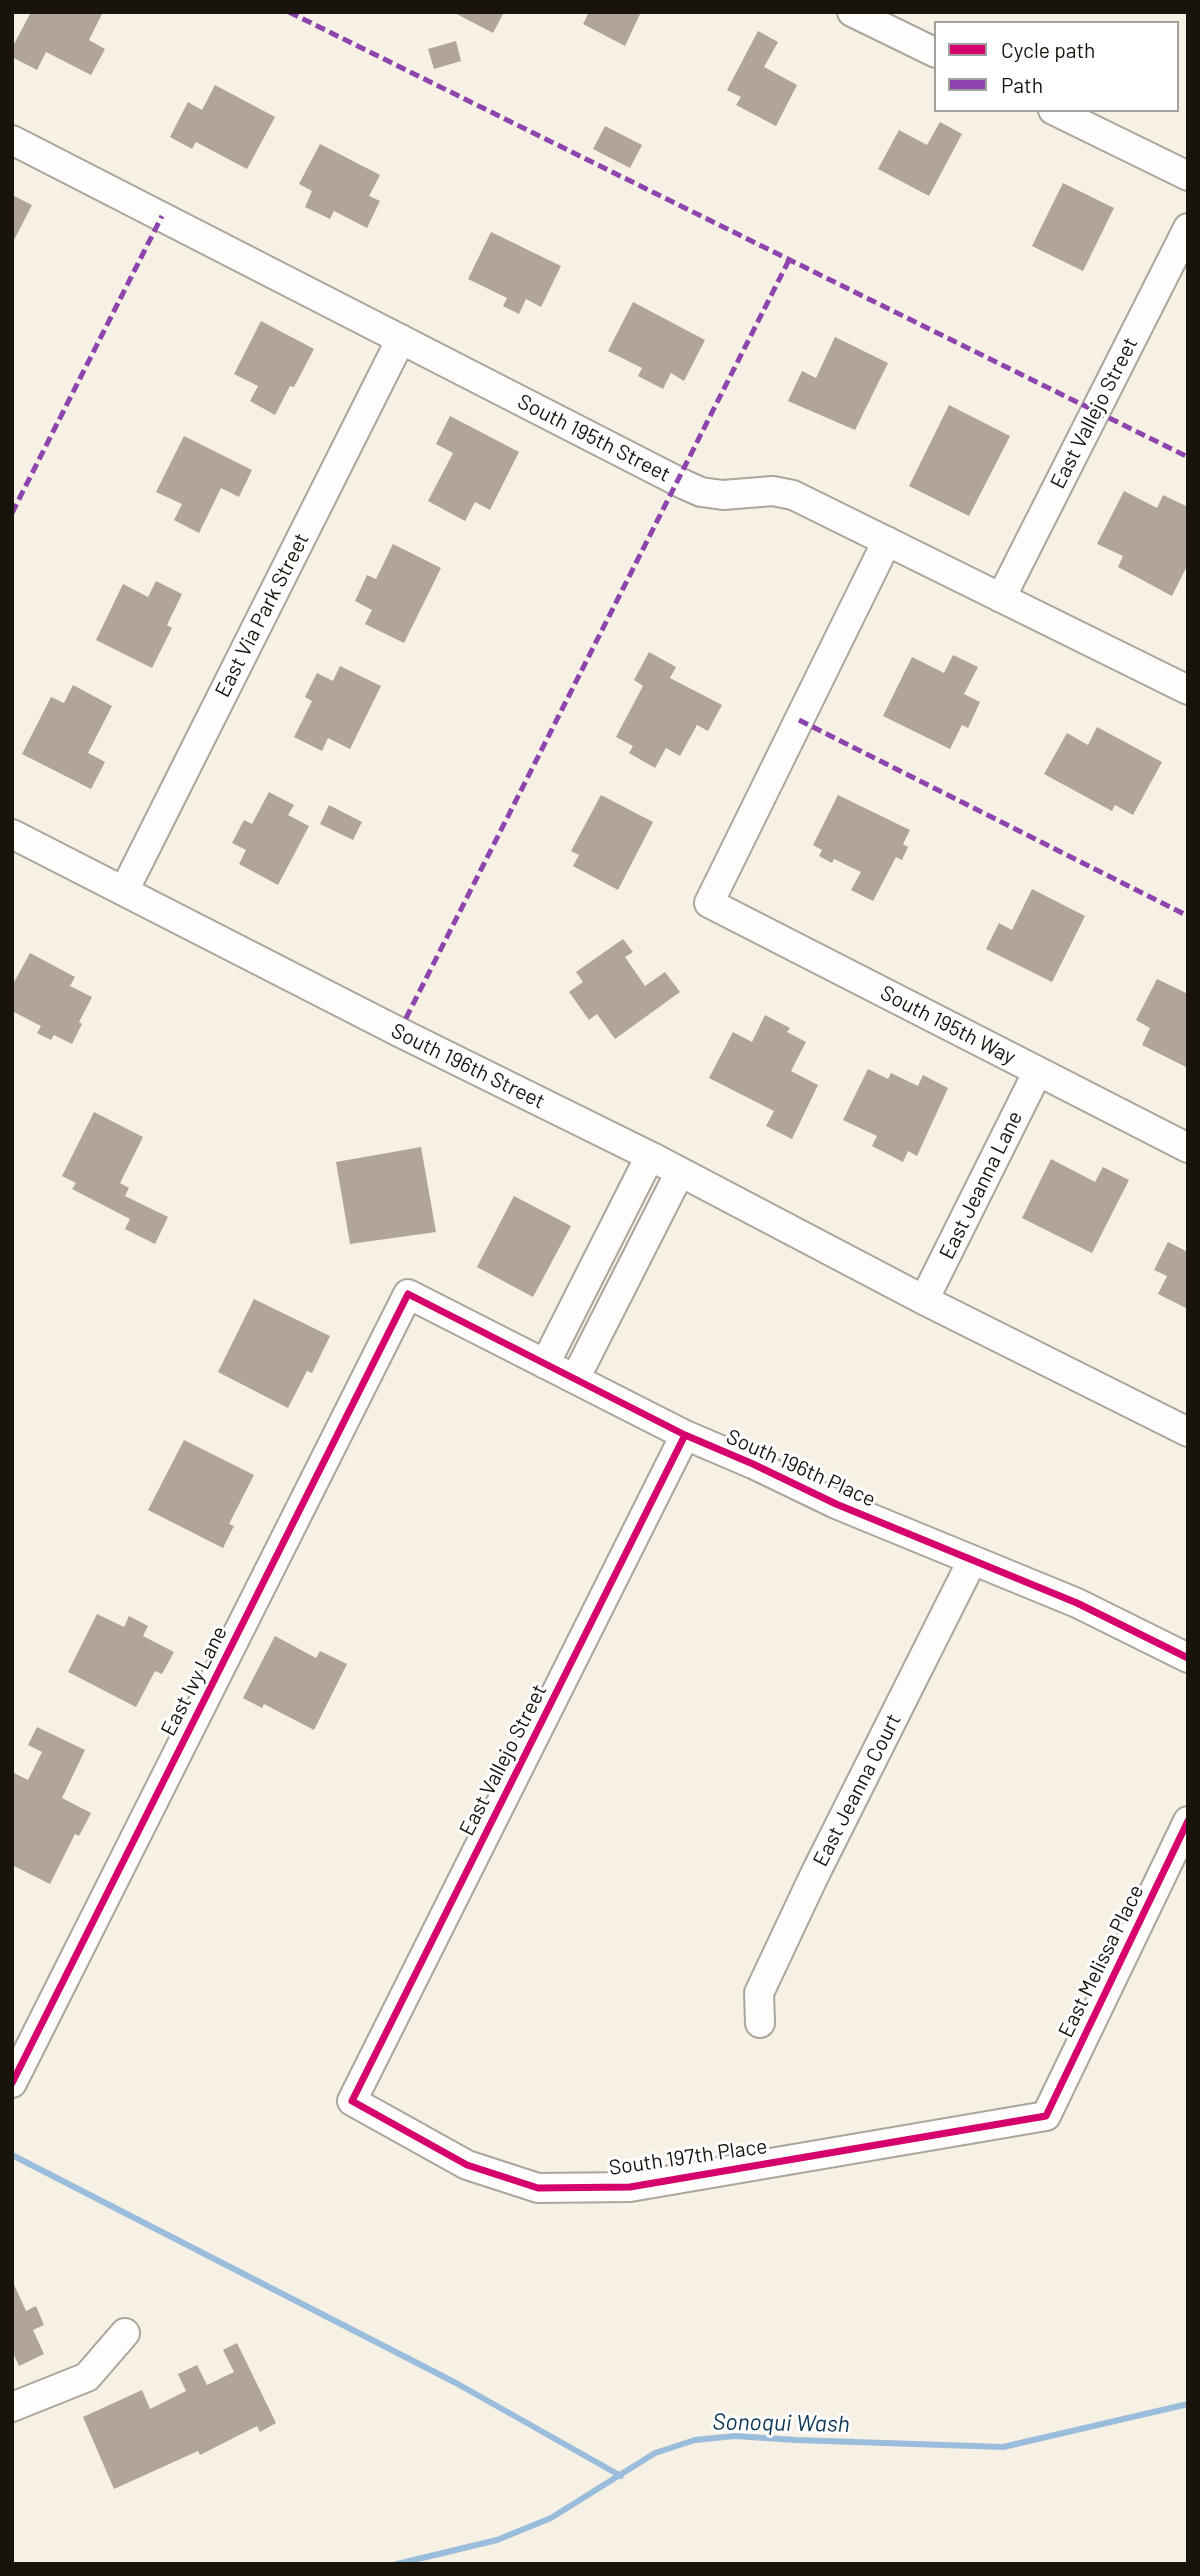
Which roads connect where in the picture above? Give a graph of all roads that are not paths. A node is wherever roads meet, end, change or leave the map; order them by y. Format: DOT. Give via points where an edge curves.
graph roads {
  1 [pos="852,12"];
  2 [pos="934,52"];
  3 [pos="1057,112"];
  4 [pos="12,140"];
  5 [pos="1188,176"];
  6 [pos="1188,228"];
  7 [pos="401,339"];
  8 [pos="887,541"];
  9 [pos="1001,598"];
  10 [pos="1188,690"];
  11 [pos="12,834"];
  12 [pos="124,891"];
  13 [pos="1038,1071"];
  14 [pos="1188,1148"];
  15 [pos="650,1156"];
  16 [pos="680,1172"];
  17 [pos="408,1294"];
  18 [pos="924,1300"];
  19 [pos="576,1302"];
  20 [pos="606,1318"];
  21 [pos="545,1364"];
  22 [pos="575,1379"];
  23 [pos="1188,1432"];
  24 [pos="685,1435"];
  25 [pos="972,1561"];
  26 [pos="1188,1658"];
  27 [pos="1188,1821"];
  28 [pos="760,2023"];
  29 [pos="12,2083"];
  30 [pos="352,2101"];
  31 [pos="1046,2116"];
  32 [pos="125,2333"];
  33 [pos="12,2407"];
  1 -- 2 [label="street"];
  3 -- 5 [label="street"];
  4 -- 7 [label="street, South 195th Street"];
  6 -- 9 [label="street, East Vallejo Street"];
  7 -- 8 [label="street, South 195th Street" via="701,492 793,495"];
  7 -- 12 [label="street, East Via Park Street"];
  8 -- 9 [label="street, South 195th Street"];
  8 -- 13 [label="street, South 195th Way" via="709,903"];
  9 -- 10 [label="street, South 195th Street"];
  11 -- 12 [label="street, South 196th Street"];
  12 -- 15 [label="street, South 196th Street"];
  13 -- 14 [label="street, South 195th Way"];
  13 -- 18 [label="street, East Jeanna Lane"];
  15 -- 16 [label="street, South 196th Street"];
  15 -- 19 [label="street"];
  16 -- 18 [label="street, South 196th Street"];
  16 -- 20 [label="street"];
  17 -- 21 [label="street, South 196th Place"];
  17 -- 29 [label="street, East Ivy Lane"];
  18 -- 23 [label="street, South 196th Street"];
  19 -- 20 [label="street"];
  19 -- 21 [label="street"];
  20 -- 22 [label="street"];
  21 -- 22 [label="street, South 196th Place"];
  22 -- 24 [label="street, South 196th Place"];
  24 -- 25 [label="street, South 196th Place"];
  24 -- 30 [label="street, East Vallejo Street"];
  25 -- 26 [label="street, South 196th Place" via="1077,1603"];
  25 -- 28 [label="street, East Jeanna Court" via="764,1981 759,1993"];
  27 -- 31 [label="street, East Melissa Place"];
  30 -- 31 [label="street, South 197th Place" via="467,2165 538,2189 630,2187"];
  32 -- 33 [label="street" via="87,2377"];
}
